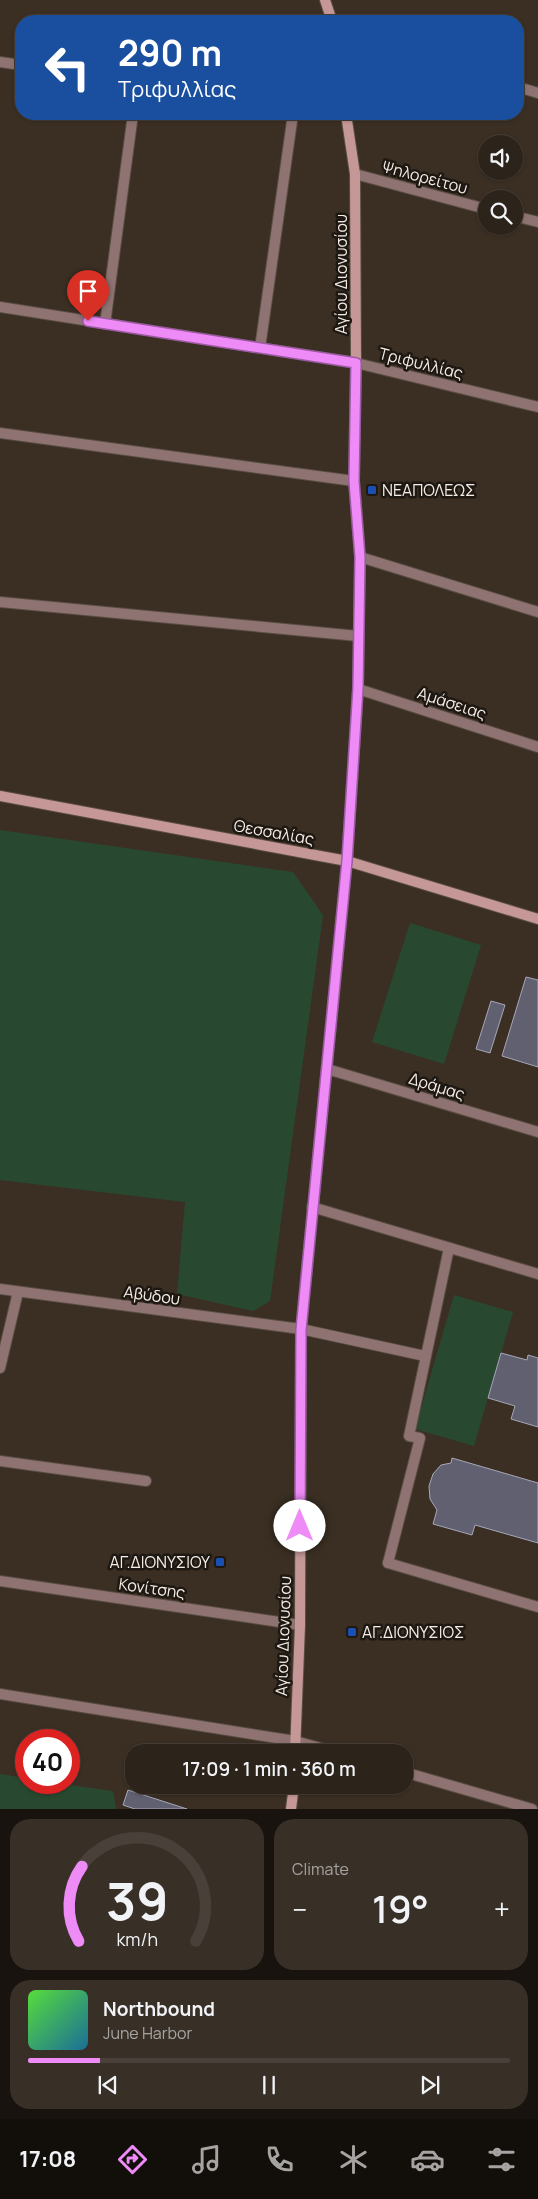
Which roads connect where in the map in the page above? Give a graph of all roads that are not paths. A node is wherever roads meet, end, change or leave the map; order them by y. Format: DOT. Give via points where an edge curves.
graph roads {
  1 [pos="325,0"];
  2 [pos="330,15"];
  3 [pos="0,62"];
  4 [pos="15,64"];
  5 [pos="524,90"];
  6 [pos="538,93"];
  7 [pos="132,120"];
  8 [pos="292,120"];
  9 [pos="347,120"];
  10 [pos="356,174"];
  11 [pos="478,207"];
  12 [pos="523,218"];
  13 [pos="538,222"];
  14 [pos="0,308"];
  15 [pos="105,324"];
  16 [pos="260,348"];
  17 [pos="356,363"];
  18 [pos="538,407"];
  19 [pos="0,433"];
  20 [pos="354,481"];
  21 [pos="360,557"];
  22 [pos="0,602"];
  23 [pos="538,612"];
  24 [pos="358,636"];
  25 [pos="358,688"];
  26 [pos="538,747"];
  27 [pos="0,796"];
  28 [pos="347,861"];
  29 [pos="538,919"];
  30 [pos="327,1069"];
  31 [pos="538,1132"];
  32 [pos="312,1207"];
  33 [pos="450,1248"];
  34 [pos="538,1274"];
  35 [pos="0,1289"];
  36 [pos="18,1292"];
  37 [pos="301,1330"];
  38 [pos="426,1356"];
  39 [pos="0,1368"];
  40 [pos="0,1461"];
  41 [pos="146,1481"];
  42 [pos="0,1581"];
  43 [pos="538,1607"];
  44 [pos="300,1625"];
  45 [pos="0,1694"];
  46 [pos="295,1741"];
  47 [pos="306,1744"];
  48 [pos="413,1775"];
  49 [pos="293,1794"];
  50 [pos="291,1809"];
  51 [pos="532,1809"];
  1 -- 2 [label="street"];
  3 -- 4 [label="street"];
  5 -- 6 [label="street"];
  7 -- 15 [label="street"];
  8 -- 16 [label="street"];
  9 -- 10 [label="street, Αγίου Διονυσίου"];
  10 -- 11 [label="street, Ψηλορείτου"];
  10 -- 17 [label="street, Αγίου Διονυσίου"];
  12 -- 13 [label="street"];
  14 -- 15 [label="street, Τριφυλλίας"];
  15 -- 16 [label="street, Τριφυλλίας"];
  16 -- 17 [label="street, Τριφυλλίας"];
  17 -- 18 [label="street, Τριφυλλίας"];
  17 -- 20 [label="street, Αγίου Διονυσίου"];
  19 -- 20 [label="street"];
  20 -- 21 [label="street, Αγίου Διονυσίου"];
  21 -- 23 [label="street"];
  21 -- 24 [label="street, Αγίου Διονυσίου"];
  22 -- 24 [label="street"];
  24 -- 25 [label="street, Αγίου Διονυσίου"];
  25 -- 26 [label="street, Αμάσειας"];
  25 -- 28 [label="street, Αγίου Διονυσίου"];
  27 -- 28 [label="street, Θεσσαλίας"];
  28 -- 29 [label="street, Θεσσαλίας"];
  28 -- 30 [label="street, Αγίου Διονυσίου"];
  30 -- 31 [label="street, Δράμας"];
  30 -- 32 [label="street, Αγίου Διονυσίου"];
  32 -- 33 [label="street"];
  32 -- 37 [label="street, Αγίου Διονυσίου"];
  33 -- 34 [label="street"];
  33 -- 38 [label="street"];
  35 -- 36 [label="street, Αβύδου"];
  36 -- 37 [label="street, Αβύδου"];
  36 -- 39 [label="street"];
  37 -- 38 [label="street, Αβύδου"];
  37 -- 44 [label="street, Αγίου Διονυσίου"];
  38 -- 43 [label="street" via="409,1436 420,1438 388,1563"];
  40 -- 41 [label="street"];
  42 -- 44 [label="street, Κονίτσης"];
  44 -- 46 [label="street, Αγίου Διονυσίου"];
  45 -- 46 [label="street"];
  46 -- 47 [label="street"];
  48 -- 51 [label="street"];
  49 -- 50 [label="street"];
}
